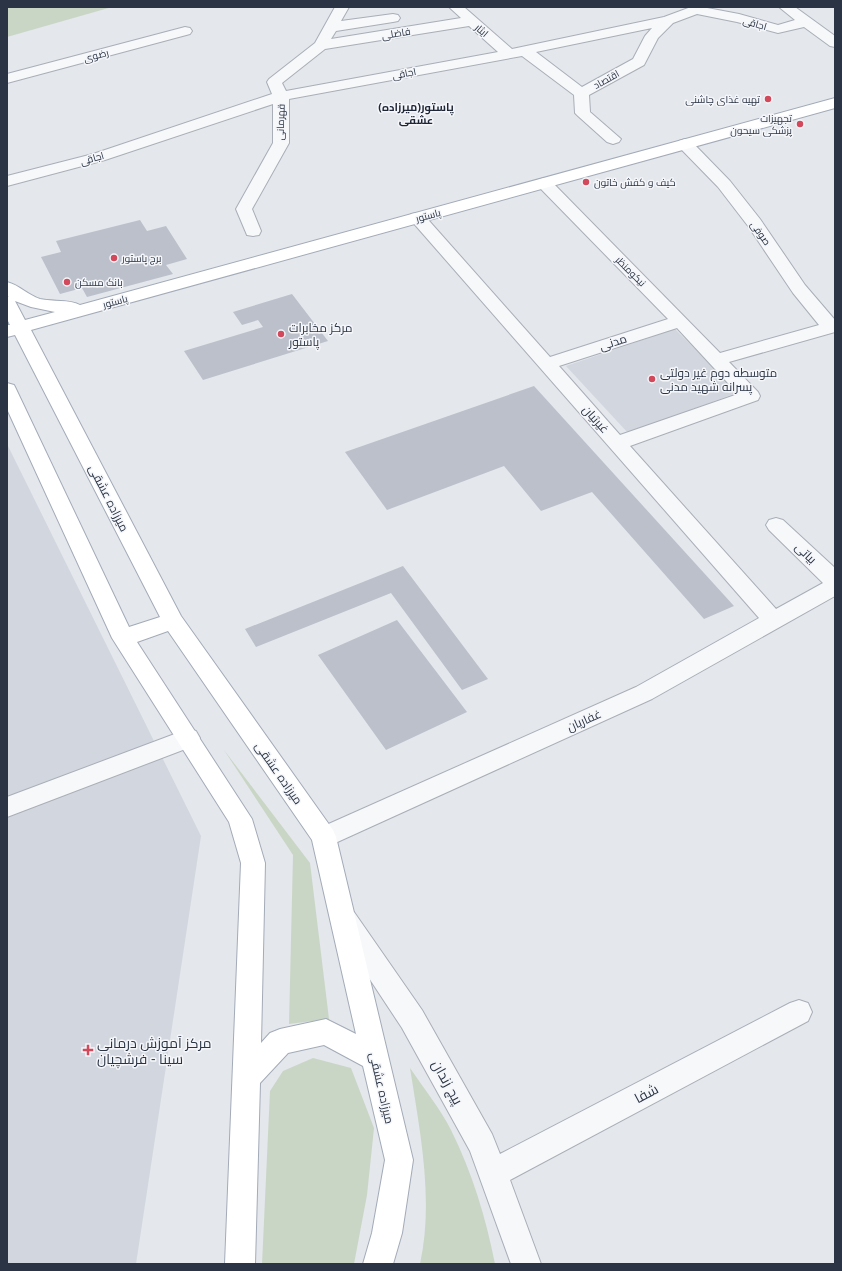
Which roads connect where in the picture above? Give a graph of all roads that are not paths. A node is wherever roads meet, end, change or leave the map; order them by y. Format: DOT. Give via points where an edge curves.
graph roads {
  1 [pos="342,7"];
  2 [pos="456,7"];
  3 [pos="786,7"];
  4 [pos="653,10"];
  5 [pos="393,18"];
  6 [pos="668,20"];
  7 [pos="471,21"];
  8 [pos="806,22"];
  9 [pos="331,27"];
  10 [pos="185,31"];
  11 [pos="835,43"];
  12 [pos="321,45"];
  13 [pos="524,50"];
  14 [pos="509,54"];
  15 [pos="7,79"];
  16 [pos="581,93"];
  17 [pos="281,96"];
  18 [pos="835,103"];
  19 [pos="613,139"];
  20 [pos="685,144"];
  21 [pos="7,182"];
  22 [pos="544,183"];
  23 [pos="417,218"];
  24 [pos="253,231"];
  25 [pos="7,287"];
  26 [pos="7,302"];
  27 [pos="92,307"];
  28 [pos="680,321"];
  29 [pos="14,329"];
  30 [pos="716,360"];
  31 [pos="546,364"];
  32 [pos="7,389"];
  33 [pos="617,443"];
  34 [pos="776,525"];
  35 [pos="835,581"];
  36 [pos="835,586"];
  37 [pos="172,620"];
  38 [pos="774,620"];
  39 [pos="122,638"];
  40 [pos="188,738"];
  41 [pos="7,807"];
  42 [pos="324,837"];
  43 [pos="342,915"];
  44 [pos="800,1012"];
  45 [pos="375,1058"];
  46 [pos="246,1078"];
  47 [pos="493,1173"];
  48 [pos="235,1257"];
  49 [pos="378,1264"];
  50 [pos="526,1264"];
  1 -- 9 [label="street, قهرمانی"];
  2 -- 7 [label="street, ایثار"];
  3 -- 8 [label="street"];
  4 -- 6 [label="street"];
  5 -- 9 [label="street"];
  6 -- 8 [label="street, اجاقی" via="696,10 778,29"];
  6 -- 13 [label="street, اجاقی"];
  6 -- 16 [label="street, اقتصاد" via="652,36 639,62"];
  7 -- 12 [label="street, فاضلی"];
  7 -- 14 [label="street, ایثار"];
  8 -- 11 [label="street"];
  9 -- 12 [label="street, قهرمانی"];
  10 -- 15 [label="street, رضوی"];
  12 -- 17 [label="street, قهرمانی" via="274,82"];
  13 -- 14 [label="street, اجاقی"];
  13 -- 16 [label="street"];
  14 -- 17 [label="street, اجاقی"];
  16 -- 19 [label="street, اقتصاد" via="583,113"];
  17 -- 21 [label="street, اجاقی" via="99,157"];
  17 -- 24 [label="street, قهرمانی" via="281,143 244,209"];
  18 -- 20 [label="main road, پاستور"];
  20 -- 22 [label="main road, پاستور"];
  20 -- 30 [label="street, صوفی" via="724,184 799,289 831,327"];
  22 -- 23 [label="main road, پاستور"];
  22 -- 28 [label="street, نیکومنظر"];
  23 -- 27 [label="main road, پاستور"];
  23 -- 31 [label="street, غیرتیان"];
  25 -- 27 [label="main road" via="25,299 50,307"];
  26 -- 29 [label="main road, میرزاده عشقی"];
  27 -- 29 [label="main road, پاستور"];
  28 -- 30 [label="street, نیکومنظر"];
  28 -- 31 [label="street, مدنی"];
  29 -- 37 [label="main road, میرزاده عشقی"];
  30 -- 33 [label="street, نیکومنظر" via="751,396"];
  31 -- 33 [label="street, غیرتیان"];
  32 -- 39 [label="main road"];
  33 -- 38 [label="street, غیرتیان"];
  34 -- 35 [label="street, بیاتی"];
  36 -- 38 [label="street, غفاریان"];
  37 -- 39 [label="main road"];
  37 -- 42 [label="main road, میرزاده عشقی"];
  38 -- 42 [label="street, غفاریان" via="644,693"];
  39 -- 40 [label="main road"];
  40 -- 41 [label="street"];
  40 -- 46 [label="main road" via="240,819 253,863"];
  42 -- 43 [label="main road, میرزاده عشقی"];
  43 -- 45 [label="main road, میرزاده عشقی"];
  43 -- 47 [label="street, پیچ زندان" via="412,1019 482,1144"];
  44 -- 47 [label="street, شفا"];
  45 -- 46 [label="main road" via="326,1032 280,1042"];
  45 -- 49 [label="main road, میرزاده عشقی" via="399,1160 387,1233"];
  46 -- 48 [label="main road"];
  47 -- 50 [label="street, پیچ زندان"];
}
